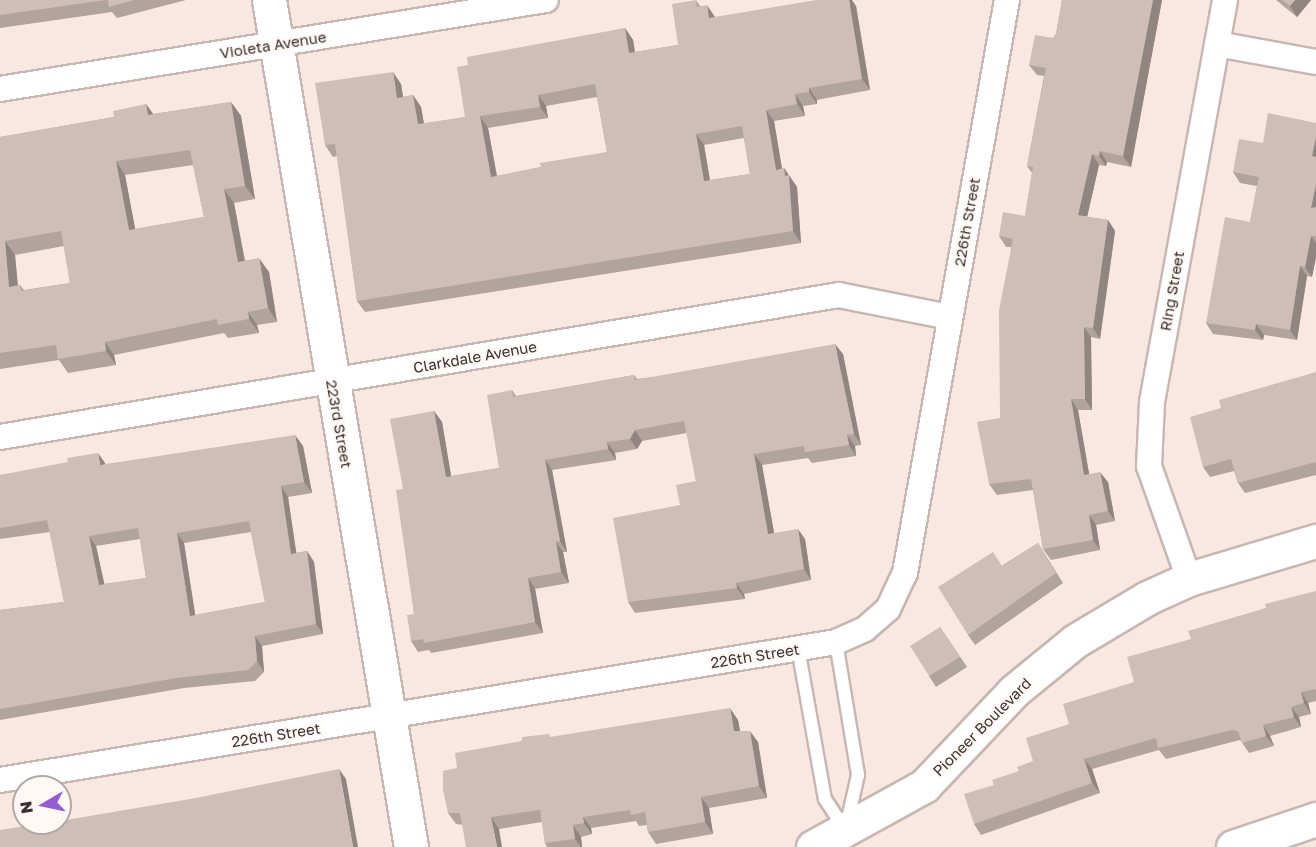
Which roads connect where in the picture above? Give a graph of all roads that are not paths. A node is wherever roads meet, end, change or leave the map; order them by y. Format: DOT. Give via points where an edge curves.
graph roads {
  1 [pos="269,0"];
  2 [pos="546,0"];
  3 [pos="1007,0"];
  4 [pos="1225,0"];
  5 [pos="276,44"];
  6 [pos="1217,44"];
  7 [pos="1316,62"];
  8 [pos="0,90"];
  9 [pos="949,317"];
  10 [pos="332,381"];
  11 [pos="0,436"];
  12 [pos="1316,541"];
  13 [pos="1189,579"];
  14 [pos="836,642"];
  15 [pos="798,648"];
  16 [pos="389,716"];
  17 [pos="0,780"];
  18 [pos="1316,819"];
  19 [pos="846,830"];
  20 [pos="411,847"];
  21 [pos="813,847"];
  22 [pos="1233,847"];
  1 -- 5 [label="main road, 223rd Street"];
  2 -- 5 [label="street, Violeta Avenue"];
  3 -- 9 [label="street, 226th Street"];
  4 -- 6 [label="street, Ring Street"];
  5 -- 8 [label="street, Violeta Avenue"];
  5 -- 10 [label="main road, 223rd Street"];
  6 -- 7 [label="street"];
  6 -- 13 [label="street, Ring Street" via="1152,402 1149,466"];
  9 -- 10 [label="street, Clarkdale Avenue" via="839,295"];
  9 -- 14 [label="street, 226th Street" via="905,573 888,609 865,628"];
  10 -- 11 [label="street, Clarkdale Avenue"];
  10 -- 16 [label="main road, 223rd Street"];
  12 -- 13 [label="main road, Pioneer Boulevard"];
  13 -- 19 [label="main road, Pioneer Boulevard" via="1147,598 1076,641 1014,691 924,786"];
  14 -- 15 [label="street, 226th Street"];
  14 -- 19 [label="lane" via="858,775"];
  15 -- 16 [label="street, 226th Street"];
  15 -- 19 [label="lane" via="825,799"];
  16 -- 17 [label="street, 226th Street"];
  16 -- 20 [label="main road, 223rd Street"];
  18 -- 22 [label="main road"];
  19 -- 21 [label="main road, Pioneer Boulevard"];
}
